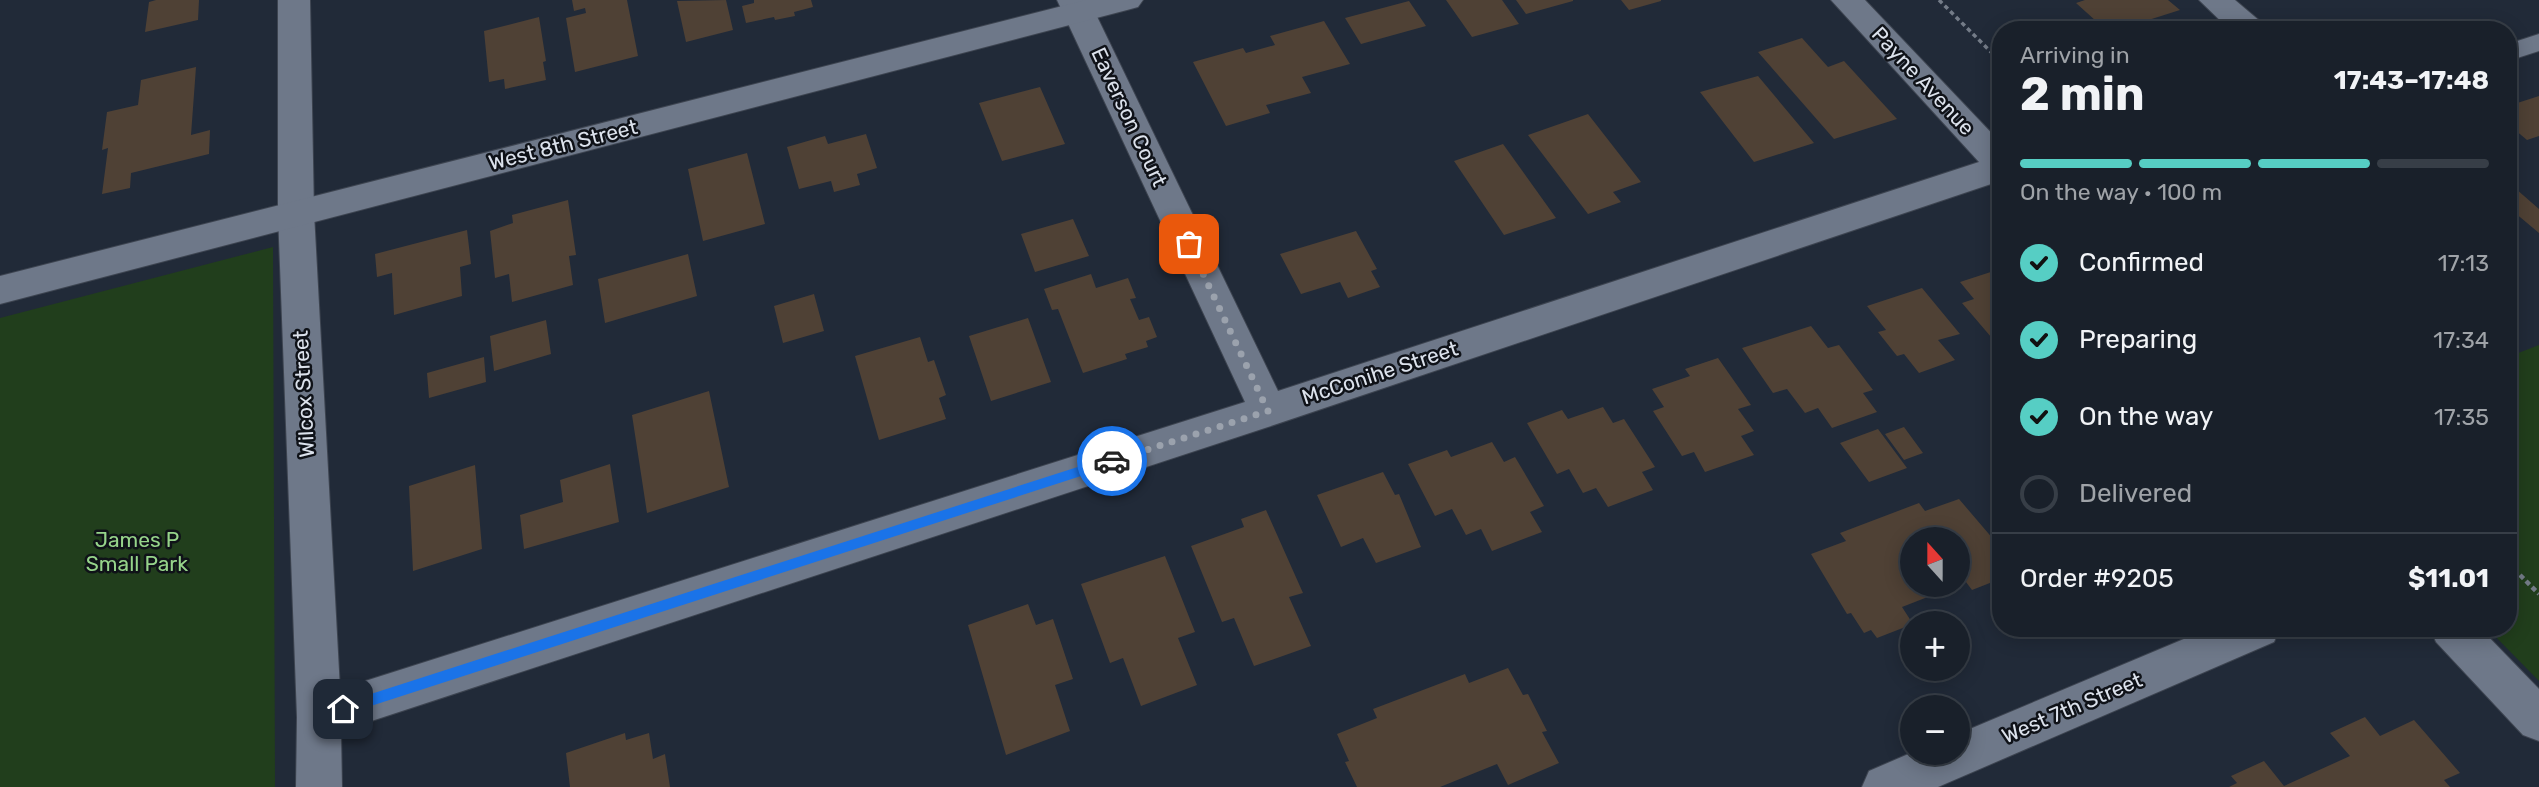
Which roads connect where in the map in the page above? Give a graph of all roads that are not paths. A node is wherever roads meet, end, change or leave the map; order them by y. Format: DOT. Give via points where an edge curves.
graph roads {
  1 [pos="295,0"];
  2 [pos="1127,0"];
  3 [pos="1847,0"];
  4 [pos="2215,0"];
  5 [pos="1077,6"];
  6 [pos="2240,21"];
  7 [pos="2539,42"];
  8 [pos="2517,50"];
  9 [pos="1992,156"];
  10 [pos="1992,168"];
  11 [pos="296,213"];
  12 [pos="0,290"];
  13 [pos="1268,411"];
  14 [pos="2238,637"];
  15 [pos="2460,637"];
  16 [pos="319,717"];
  17 [pos="2539,720"];
  18 [pos="319,787"];
  19 [pos="1885,787"];
  1 -- 11 [label="street, Wilcox Street"];
  2 -- 5 [label="street, West 8th Street"];
  3 -- 9 [label="street, Payne Avenue"];
  4 -- 6 [label="street"];
  5 -- 11 [label="street, West 8th Street"];
  5 -- 13 [label="street, Eaverson Court"];
  7 -- 8 [label="lane"];
  10 -- 13 [label="street, McConihe Street"];
  11 -- 12 [label="street, West 8th Street"];
  11 -- 16 [label="street, Wilcox Street"];
  13 -- 16 [label="street, McConihe Street"];
  14 -- 19 [label="street, West 7th Street"];
  15 -- 17 [label="street"];
  16 -- 18 [label="street, Wilcox Street"];
}
